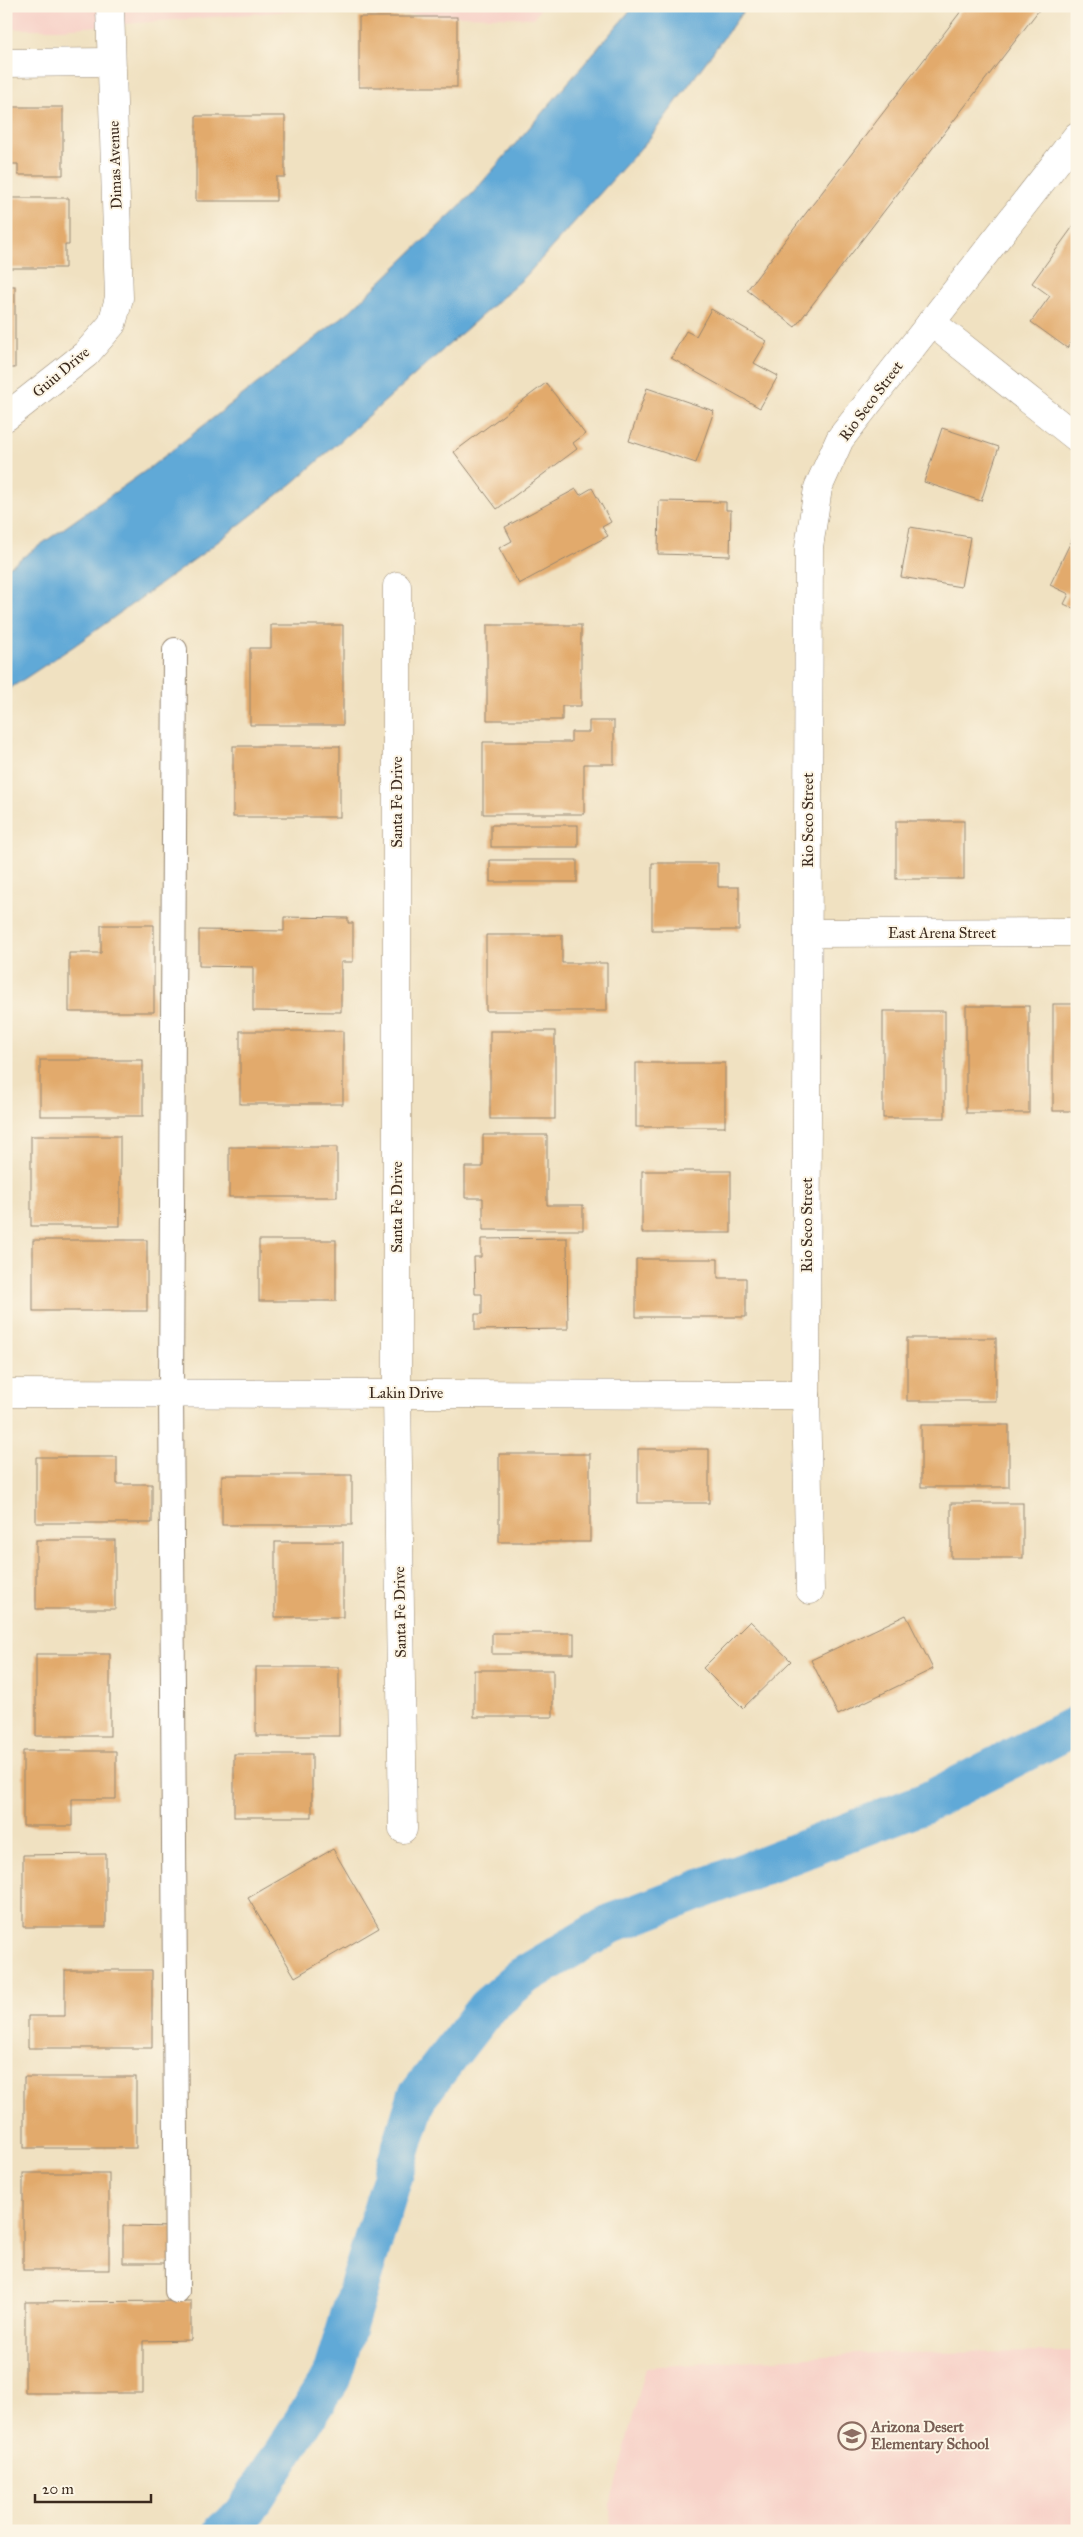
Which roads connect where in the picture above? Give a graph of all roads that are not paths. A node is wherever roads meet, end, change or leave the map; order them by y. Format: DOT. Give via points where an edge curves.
graph roads {
  1 [pos="110,6"];
  2 [pos="111,62"];
  3 [pos="6,63"];
  4 [pos="1077,136"];
  5 [pos="932,322"];
  6 [pos="112,324"];
  7 [pos="6,417"];
  8 [pos="1077,438"];
  9 [pos="397,586"];
  10 [pos="176,650"];
  11 [pos="1077,932"];
  12 [pos="808,934"];
  13 [pos="171,1392"];
  14 [pos="6,1393"];
  15 [pos="397,1393"];
  16 [pos="806,1395"];
  17 [pos="810,1590"];
  18 [pos="403,1829"];
  19 [pos="177,2291"];
  1 -- 2 [label="street, Dimas Avenue"];
  2 -- 3 [label="street"];
  2 -- 6 [label="street, Dimas Avenue" via="120,298"];
  4 -- 5 [label="street, Rio Seco Street"];
  5 -- 8 [label="street"];
  5 -- 12 [label="street, Rio Seco Street" via="840,439 818,488 809,547"];
  6 -- 7 [label="street, Guiu Drive" via="86,354"];
  9 -- 15 [label="street, Santa Fe Drive"];
  10 -- 13 [label="lane"];
  11 -- 12 [label="street, East Arena Street"];
  12 -- 16 [label="street, Rio Seco Street"];
  13 -- 14 [label="street, Lakin Drive"];
  13 -- 15 [label="street, Lakin Drive"];
  13 -- 19 [label="lane"];
  15 -- 16 [label="street, Lakin Drive"];
  15 -- 18 [label="street, Santa Fe Drive"];
  16 -- 17 [label="street, Rio Seco Street"];
}
